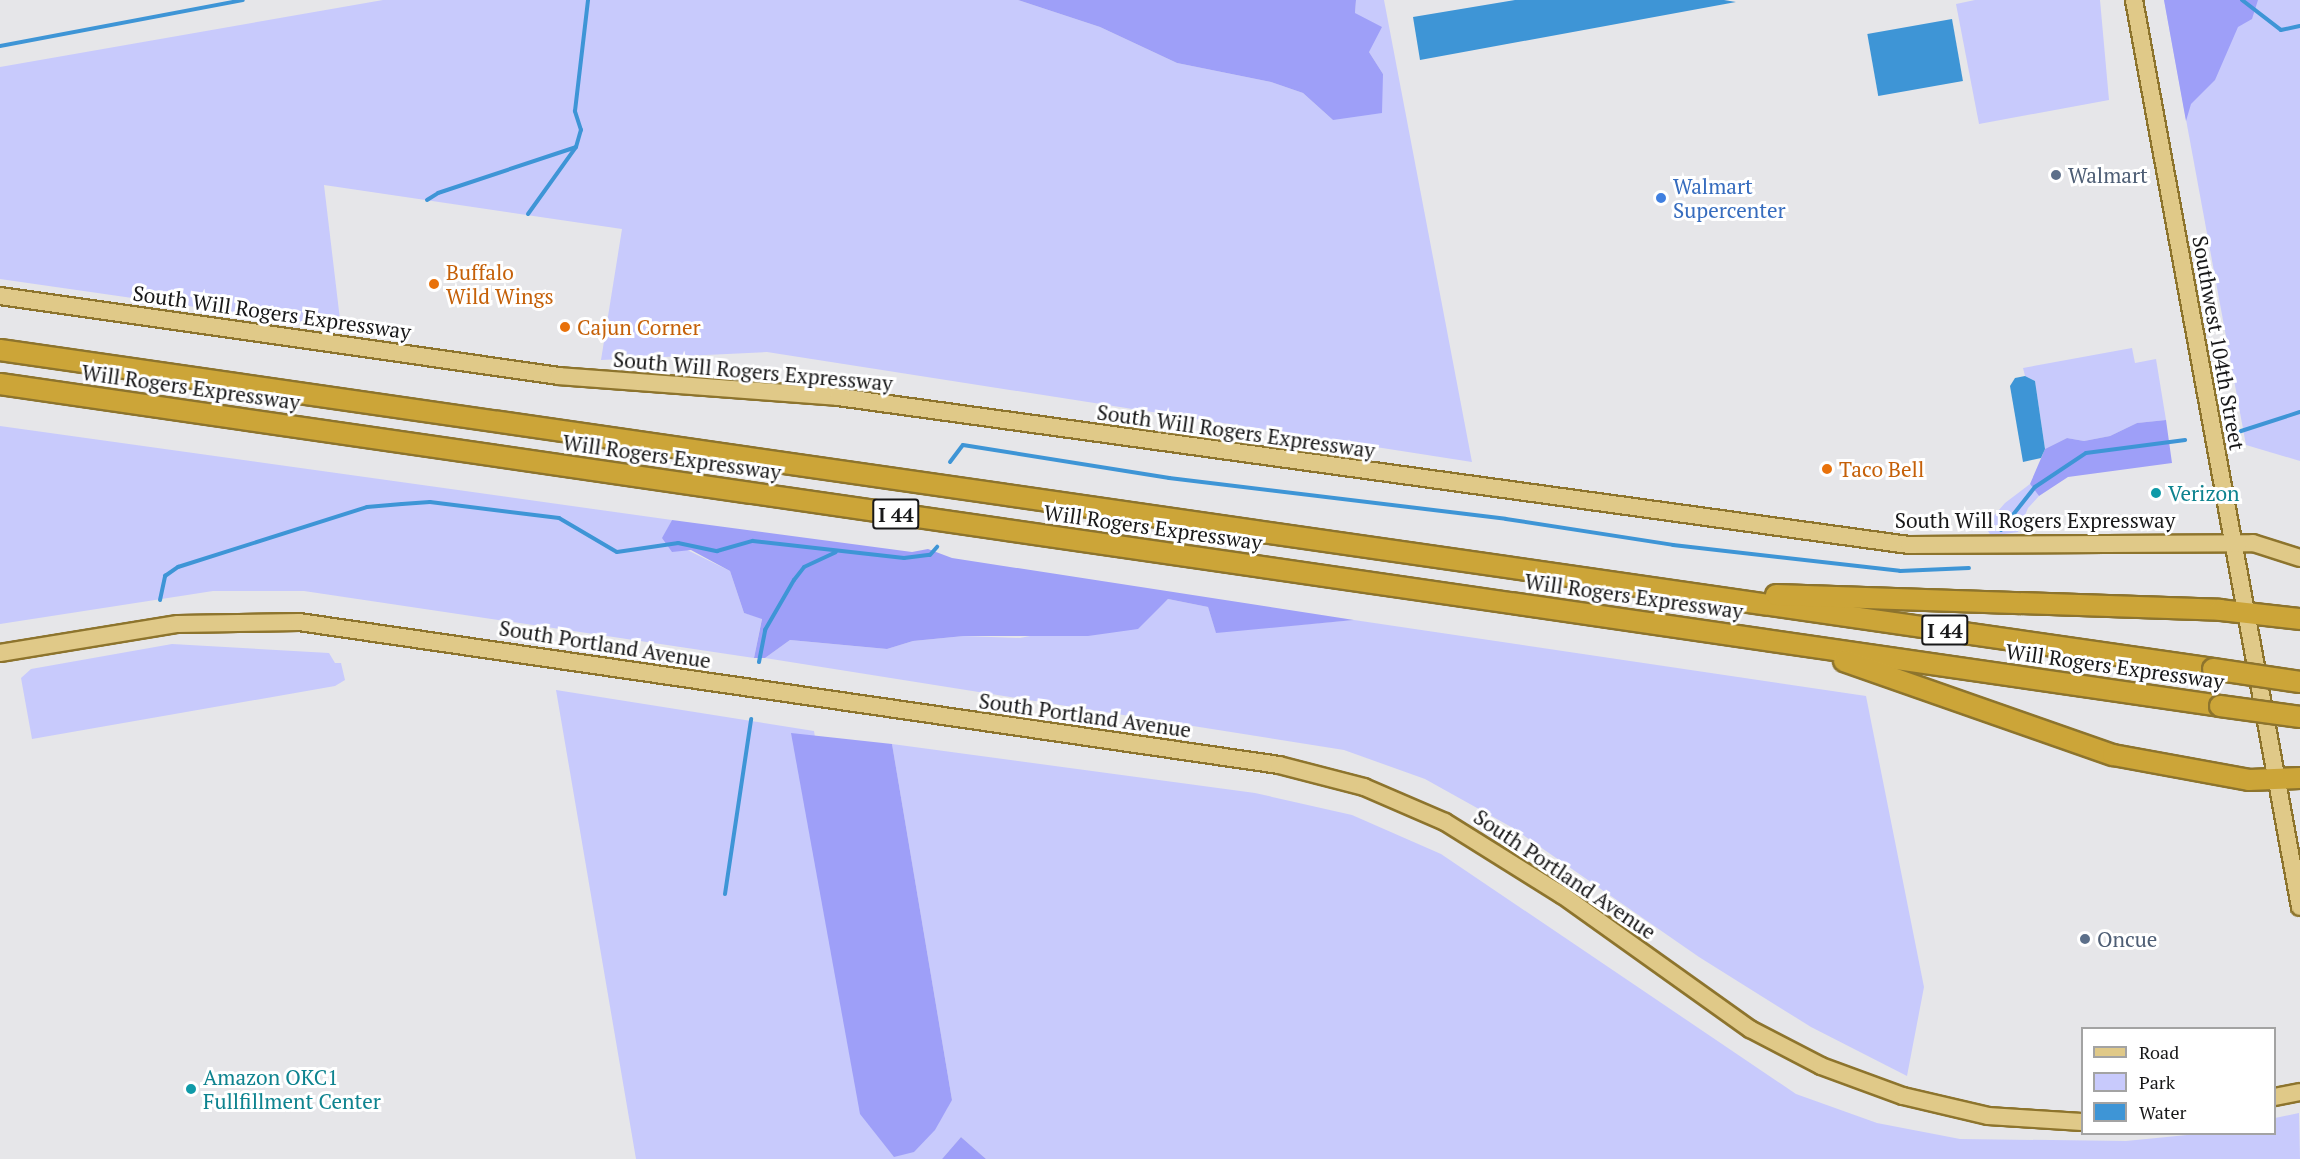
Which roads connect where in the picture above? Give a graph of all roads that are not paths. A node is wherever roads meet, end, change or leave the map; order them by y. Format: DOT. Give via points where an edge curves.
graph roads {
  1 [pos="2134,0"];
  2 [pos="0,296"];
  3 [pos="0,350"];
  4 [pos="0,384"];
  5 [pos="2233,544"];
  6 [pos="2300,558"];
  7 [pos="1677,592"];
  8 [pos="2246,613"];
  9 [pos="2300,619"];
  10 [pos="1793,644"];
  11 [pos="0,653"];
  12 [pos="2300,681"];
  13 [pos="2300,717"];
  14 [pos="2300,778"];
  15 [pos="2276,780"];
  16 [pos="2300,907"];
  17 [pos="2300,1092"];
  18 [pos="2276,1097"];
  19 [pos="2081,1122"];
  1 -- 5 [label="main road, Southwest 104th Street"];
  2 -- 5 [label="main road, South Will Rogers Expressway" via="559,376 838,398 1909,545"];
  3 -- 7 [label="highway, Will Rogers Expressway / I 44"];
  4 -- 10 [label="highway, Will Rogers Expressway / I 44"];
  5 -- 6 [label="main road, South Will Rogers Expressway" via="2253,543"];
  5 -- 8 [label="main road, Southwest 104th Street"];
  7 -- 8 [label="highway"];
  7 -- 12 [label="highway, Will Rogers Expressway / I 44, bridge"];
  8 -- 9 [label="highway"];
  8 -- 15 [label="main road, Southwest 104th Street"];
  10 -- 13 [label="highway, Will Rogers Expressway / I 44, bridge"];
  10 -- 15 [label="highway" via="2114,755 2170,768"];
  11 -- 19 [label="main road, South Portland Avenue" via="178,624 299,622 1279,765 1364,787 1445,822 1563,895 1750,1029 1821,1066 1903,1096 1988,1116"];
  14 -- 15 [label="highway"];
  15 -- 16 [label="main road, Southwest 104th Street"];
  17 -- 18 [label="main road"];
}
